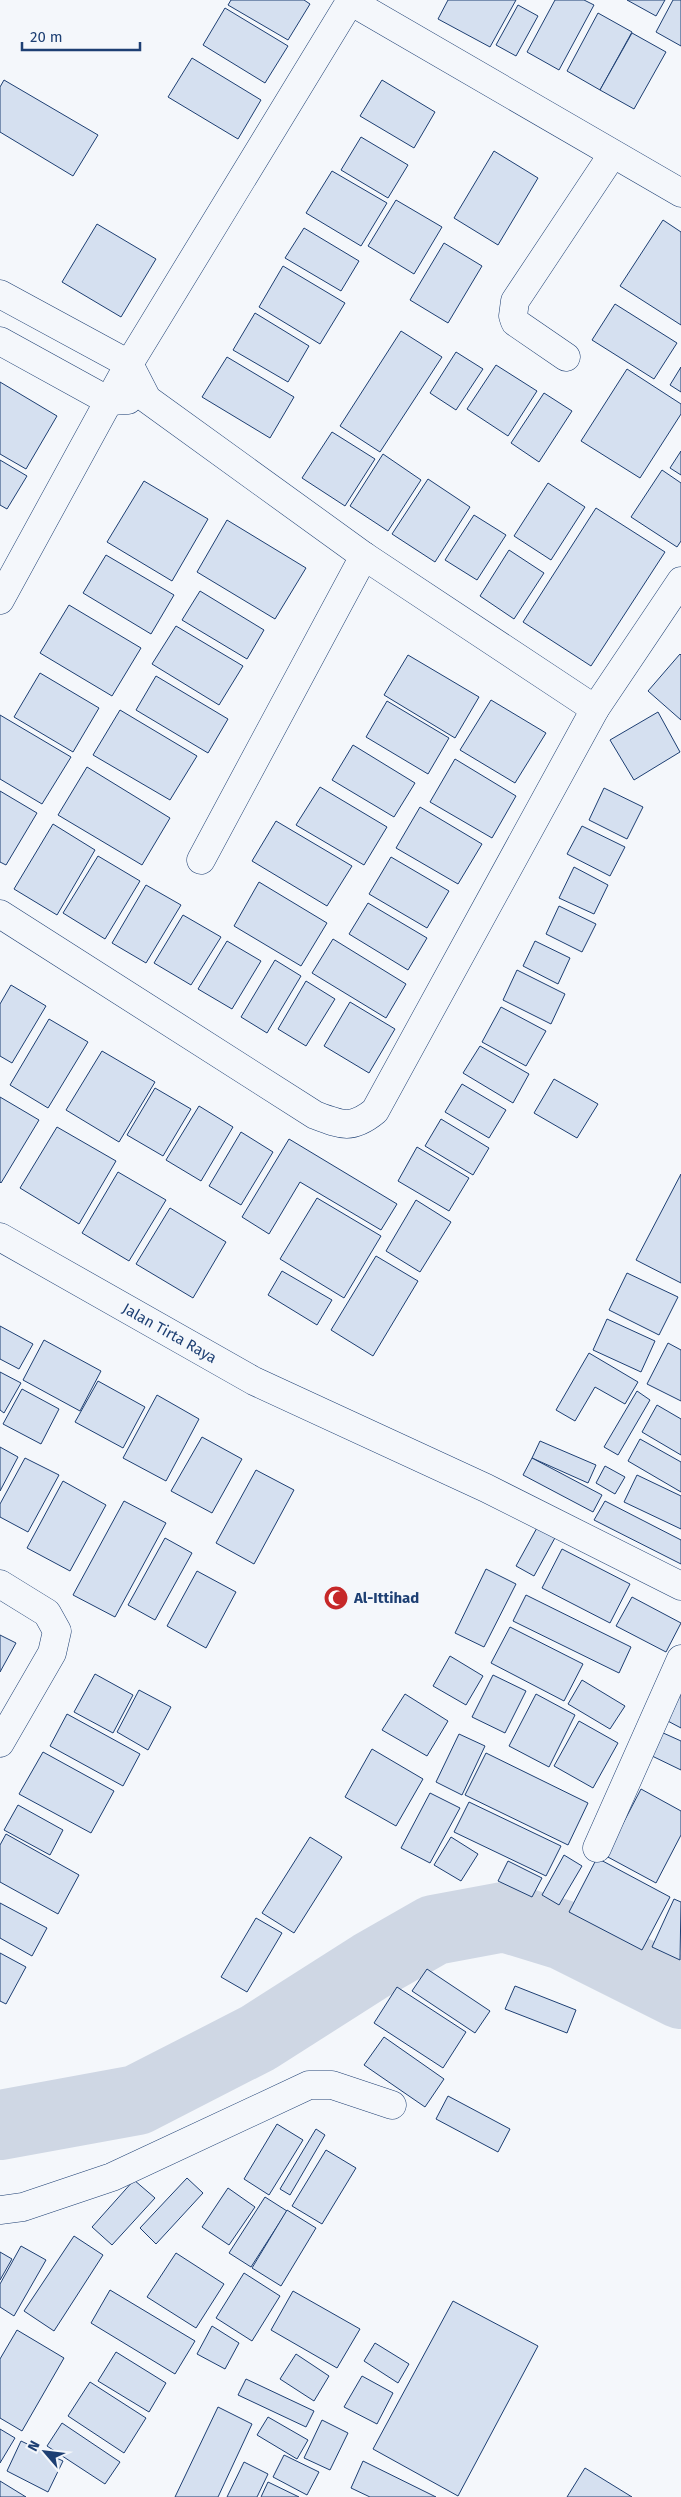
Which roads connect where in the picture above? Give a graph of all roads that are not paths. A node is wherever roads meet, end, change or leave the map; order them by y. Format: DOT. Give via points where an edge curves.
graph roads {
  1 [pos="351,0"];
  2 [pos="612,155"];
  3 [pos="681,193"];
  4 [pos="0,294"];
  5 [pos="0,341"];
  6 [pos="566,357"];
  7 [pos="129,364"];
  8 [pos="147,400"];
  9 [pos="109,401"];
  10 [pos="364,556"];
  11 [pos="681,581"];
  12 [pos="0,600"];
  13 [pos="595,709"];
  14 [pos="201,860"];
  15 [pos="0,914"];
  16 [pos="0,1237"];
  17 [pos="0,1584"];
  18 [pos="681,1586"];
  19 [pos="681,1659"];
  20 [pos="0,1743"];
  21 [pos="597,1848"];
  22 [pos="392,2105"];
  23 [pos="0,2210"];
  1 -- 2 [label="street"];
  1 -- 7 [label="street"];
  2 -- 3 [label="street"];
  2 -- 6 [label="street" via="515,301 513,309 515,322"];
  4 -- 7 [label="street"];
  5 -- 9 [label="street"];
  7 -- 8 [label="street"];
  7 -- 9 [label="street"];
  8 -- 9 [label="street"];
  8 -- 10 [label="street"];
  9 -- 12 [label="street"];
  10 -- 13 [label="street"];
  10 -- 14 [label="street"];
  11 -- 13 [label="street"];
  13 -- 15 [label="street" via="375,1111 363,1121 351,1125 337,1124 315,1115"];
  16 -- 18 [label="street, Jalan Tirta Raya" via="254,1381 486,1488"];
  17 -- 20 [label="street" via="47,1613 57,1631 52,1653"];
  19 -- 21 [label="street"];
  22 -- 23 [label="street" via="332,2085 310,2085 112,2177 23,2207"];
}
